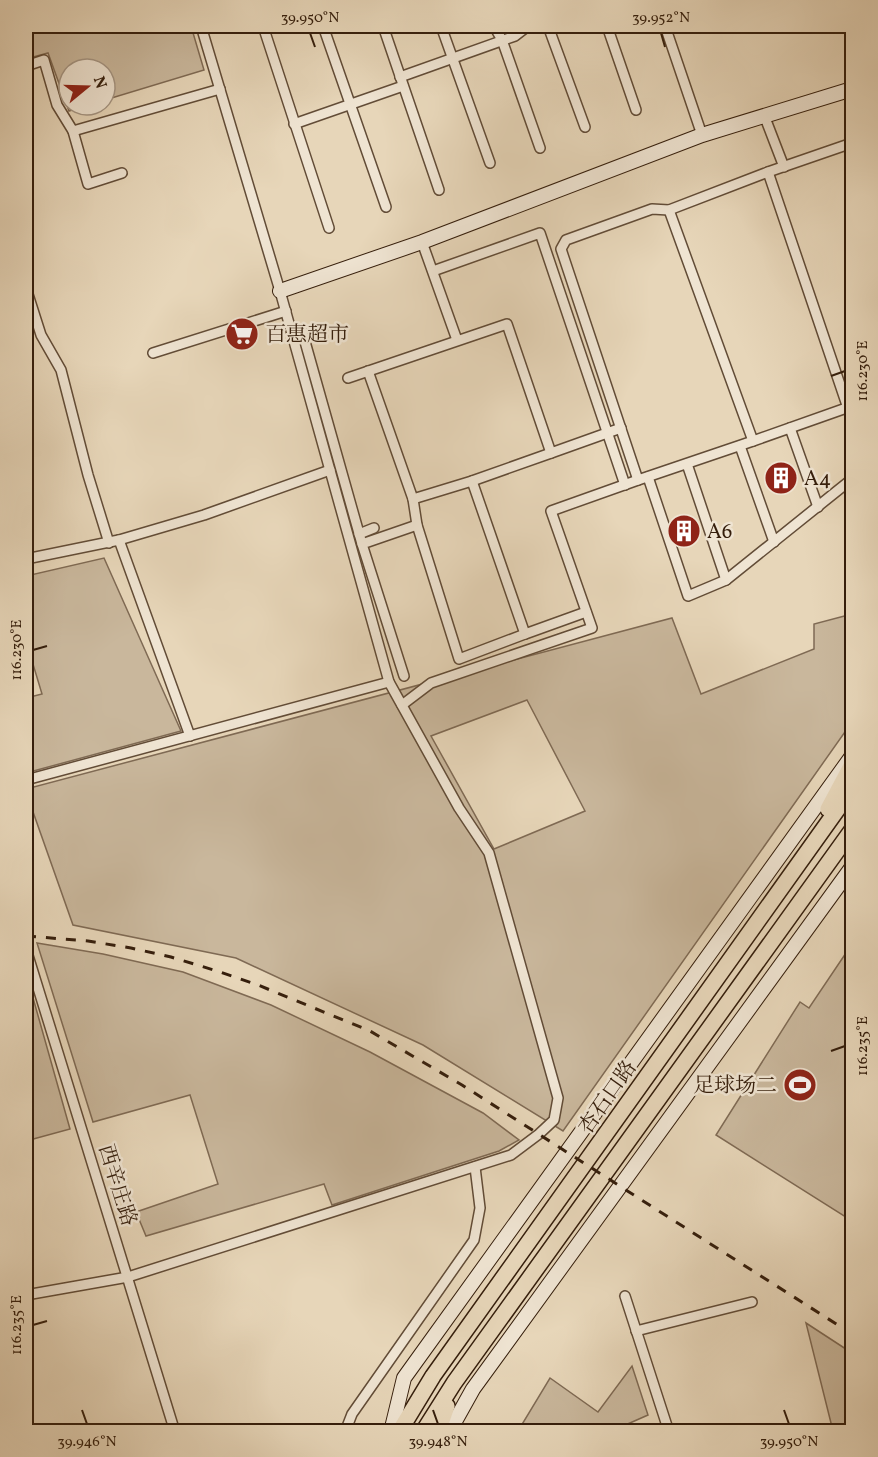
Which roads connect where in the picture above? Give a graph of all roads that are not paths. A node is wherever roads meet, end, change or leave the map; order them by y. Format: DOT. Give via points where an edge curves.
graph roads {
  1 [pos="201,26"];
  2 [pos="263,26"];
  3 [pos="323,26"];
  4 [pos="382,26"];
  5 [pos="441,26"];
  6 [pos="494,26"];
  7 [pos="528,26"];
  8 [pos="548,26"];
  9 [pos="607,26"];
  10 [pos="664,26"];
  11 [pos="502,40"];
  12 [pos="452,58"];
  13 [pos="26,66"];
  14 [pos="401,81"];
  15 [pos="220,88"];
  16 [pos="852,89"];
  17 [pos="636,110"];
  18 [pos="764,116"];
  19 [pos="294,124"];
  20 [pos="585,128"];
  21 [pos="73,131"];
  22 [pos="702,135"];
  23 [pos="852,143"];
  24 [pos="540,148"];
  25 [pos="490,163"];
  26 [pos="784,168"];
  27 [pos="768,172"];
  28 [pos="122,173"];
  29 [pos="439,190"];
  30 [pos="386,207"];
  31 [pos="669,210"];
  32 [pos="329,228"];
  33 [pos="422,242"];
  34 [pos="433,271"];
  35 [pos="26,288"];
  36 [pos="280,291"];
  37 [pos="286,310"];
  38 [pos="517,321"];
  39 [pos="507,324"];
  40 [pos="302,331"];
  41 [pos="457,340"];
  42 [pos="153,353"];
  43 [pos="368,370"];
  44 [pos="348,378"];
  45 [pos="850,406"];
  46 [pos="852,420"];
  47 [pos="621,428"];
  48 [pos="790,428"];
  49 [pos="608,433"];
  50 [pos="753,441"];
  51 [pos="740,446"];
  52 [pos="551,453"];
  53 [pos="687,464"];
  54 [pos="330,470"];
  55 [pos="643,478"];
  56 [pos="852,479"];
  57 [pos="471,481"];
  58 [pos="625,485"];
  59 [pos="413,499"];
  60 [pos="818,507"];
  61 [pos="417,525"];
  62 [pos="374,528"];
  63 [pos="359,534"];
  64 [pos="114,541"];
  65 [pos="774,542"];
  66 [pos="362,544"];
  67 [pos="26,559"];
  68 [pos="726,580"];
  69 [pos="586,612"];
  70 [pos="525,634"];
  71 [pos="404,676"];
  72 [pos="389,682"];
  73 [pos="402,705"];
  74 [pos="190,736"];
  75 [pos="852,756"];
  76 [pos="852,764"];
  77 [pos="26,780"];
  78 [pos="852,789"];
  79 [pos="852,830"];
  80 [pos="852,845"];
  81 [pos="852,867"];
  82 [pos="793,870"];
  83 [pos="824,872"];
  84 [pos="26,949"];
  85 [pos="475,1167"];
  86 [pos="128,1276"];
  87 [pos="26,1295"];
  88 [pos="626,1296"];
  89 [pos="752,1302"];
  90 [pos="636,1331"];
  91 [pos="454,1383"];
  92 [pos="175,1431"];
  93 [pos="345,1431"];
  94 [pos="391,1431"];
  95 [pos="399,1431"];
  96 [pos="423,1431"];
  97 [pos="438,1431"];
  98 [pos="449,1431"];
  99 [pos="669,1431"];
  1 -- 15 [label="street"];
  2 -- 19 [label="street"];
  3 -- 30 [label="street"];
  4 -- 14 [label="street"];
  5 -- 12 [label="street"];
  6 -- 11 [label="street"];
  7 -- 11 [label="street"];
  8 -- 20 [label="street"];
  9 -- 17 [label="street"];
  10 -- 22 [label="street"];
  11 -- 12 [label="street"];
  11 -- 24 [label="street"];
  12 -- 14 [label="street"];
  12 -- 25 [label="street"];
  13 -- 21 [label="street" via="44,60 57,105"];
  14 -- 19 [label="street"];
  14 -- 29 [label="street"];
  15 -- 21 [label="street"];
  15 -- 36 [label="street"];
  16 -- 18 [label="street"];
  18 -- 22 [label="street"];
  18 -- 26 [label="street"];
  19 -- 32 [label="street"];
  21 -- 28 [label="street" via="88,184"];
  22 -- 33 [label="street"];
  23 -- 26 [label="street"];
  26 -- 27 [label="street"];
  27 -- 31 [label="street"];
  27 -- 45 [label="street"];
  31 -- 47 [label="street" via="641,213 566,240 561,249"];
  31 -- 50 [label="street"];
  33 -- 34 [label="street"];
  33 -- 36 [label="street"];
  34 -- 41 [label="street"];
  34 -- 49 [label="street" via="540,232"];
  35 -- 64 [label="street" via="41,335 61,370 88,475"];
  36 -- 37 [label="street"];
  37 -- 42 [label="street"];
  37 -- 54 [label="street"];
  38 -- 39 [label="street"];
  39 -- 41 [label="street"];
  39 -- 52 [label="street"];
  40 -- 63 [label="street"];
  41 -- 43 [label="street"];
  43 -- 44 [label="street"];
  43 -- 59 [label="street"];
  45 -- 46 [label="street"];
  45 -- 48 [label="street"];
  47 -- 49 [label="street"];
  47 -- 55 [label="street"];
  48 -- 50 [label="street"];
  48 -- 60 [label="street"];
  49 -- 52 [label="street"];
  49 -- 58 [label="street"];
  50 -- 51 [label="street"];
  51 -- 53 [label="street"];
  51 -- 65 [label="street"];
  52 -- 57 [label="street"];
  53 -- 55 [label="street"];
  53 -- 68 [label="street"];
  54 -- 64 [label="street" via="204,515"];
  54 -- 72 [label="street"];
  55 -- 58 [label="street"];
  55 -- 68 [label="street" via="688,596"];
  56 -- 60 [label="street"];
  57 -- 59 [label="street"];
  57 -- 70 [label="street"];
  58 -- 69 [label="street" via="551,511"];
  59 -- 61 [label="street"];
  60 -- 65 [label="street"];
  61 -- 66 [label="street"];
  61 -- 70 [label="street" via="459,658"];
  62 -- 63 [label="street"];
  63 -- 66 [label="street"];
  64 -- 67 [label="street"];
  64 -- 74 [label="street"];
  65 -- 68 [label="street"];
  66 -- 71 [label="street"];
  69 -- 70 [label="street"];
  69 -- 73 [label="street" via="592,628 431,683"];
  72 -- 73 [label="street"];
  72 -- 74 [label="street"];
  73 -- 85 [label="street" via="459,808 489,853 558,1098 554,1120 539,1134 511,1155"];
  74 -- 77 [label="street"];
  75 -- 94 [label="street" via="404,1378"];
  76 -- 82 [label="main road"];
  78 -- 82 [label="main road, 杏石口路"];
  79 -- 83 [label="main road, 杏石口路"];
  80 -- 83 [label="main road"];
  81 -- 98 [label="street" via="473,1389"];
  82 -- 95 [label="main road, 杏石口路" via="433,1376"];
  83 -- 91 [label="main road, 杏石口路"];
  84 -- 86 [label="street, 西辛庄路"];
  85 -- 86 [label="street"];
  85 -- 93 [label="street" via="480,1208 474,1240 352,1414"];
  86 -- 87 [label="street"];
  86 -- 92 [label="street, 西辛庄路"];
  88 -- 90 [label="street"];
  89 -- 90 [label="street"];
  90 -- 99 [label="street"];
  91 -- 96 [label="main road, 杏石口路"];
  91 -- 97 [label="main road"];
}
